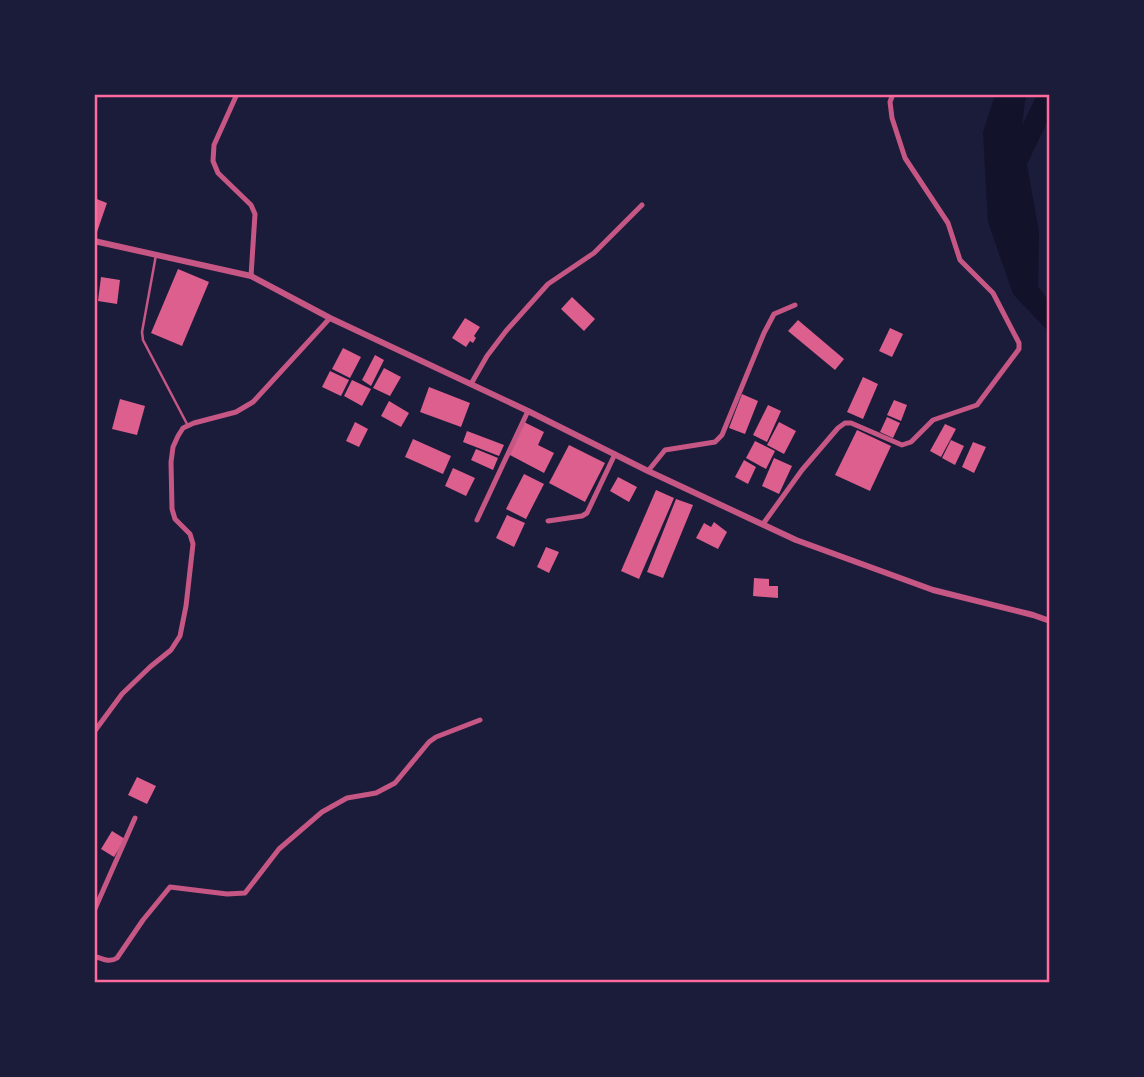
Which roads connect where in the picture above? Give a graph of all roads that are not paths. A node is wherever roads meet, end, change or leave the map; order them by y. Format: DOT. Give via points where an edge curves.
graph roads {
  1 [pos="237,94"];
  2 [pos="893,94"];
  3 [pos="642,205"];
  4 [pos="94,241"];
  5 [pos="156,255"];
  6 [pos="251,276"];
  7 [pos="794,305"];
  8 [pos="330,317"];
  9 [pos="471,384"];
  10 [pos="527,411"];
  11 [pos="188,426"];
  12 [pos="615,454"];
  13 [pos="648,471"];
  14 [pos="477,520"];
  15 [pos="548,521"];
  16 [pos="763,524"];
  17 [pos="1049,621"];
  18 [pos="480,720"];
  19 [pos="94,733"];
  20 [pos="135,818"];
  21 [pos="94,911"];
  22 [pos="94,956"];
  1 -- 6 [label="street" via="214,145 213,162 255,214"];
  2 -- 16 [label="street" via="892,118 905,158 948,223 960,260 993,293 1019,349 977,405 933,420 907,444 851,424 838,428"];
  3 -- 9 [label="street" via="594,253 548,284 506,331"];
  4 -- 5 [label="street"];
  5 -- 6 [label="street"];
  5 -- 11 [label="lane" via="143,340"];
  6 -- 8 [label="street"];
  7 -- 13 [label="street" via="775,314 764,333 722,435 715,442 665,450"];
  8 -- 9 [label="street"];
  8 -- 11 [label="street" via="253,402"];
  9 -- 10 [label="street"];
  10 -- 12 [label="street"];
  10 -- 14 [label="street"];
  11 -- 19 [label="street" via="178,436 171,462 173,514 193,544 180,636 171,650 122,694"];
  12 -- 13 [label="street"];
  12 -- 15 [label="street" via="587,513"];
  13 -- 16 [label="street"];
  16 -- 17 [label="street" via="933,590"];
  18 -- 22 [label="street" via="429,742 395,783 376,793 347,798 322,812 279,849 245,893 170,887 117,958 106,961"];
  20 -- 21 [label="street"];
}
